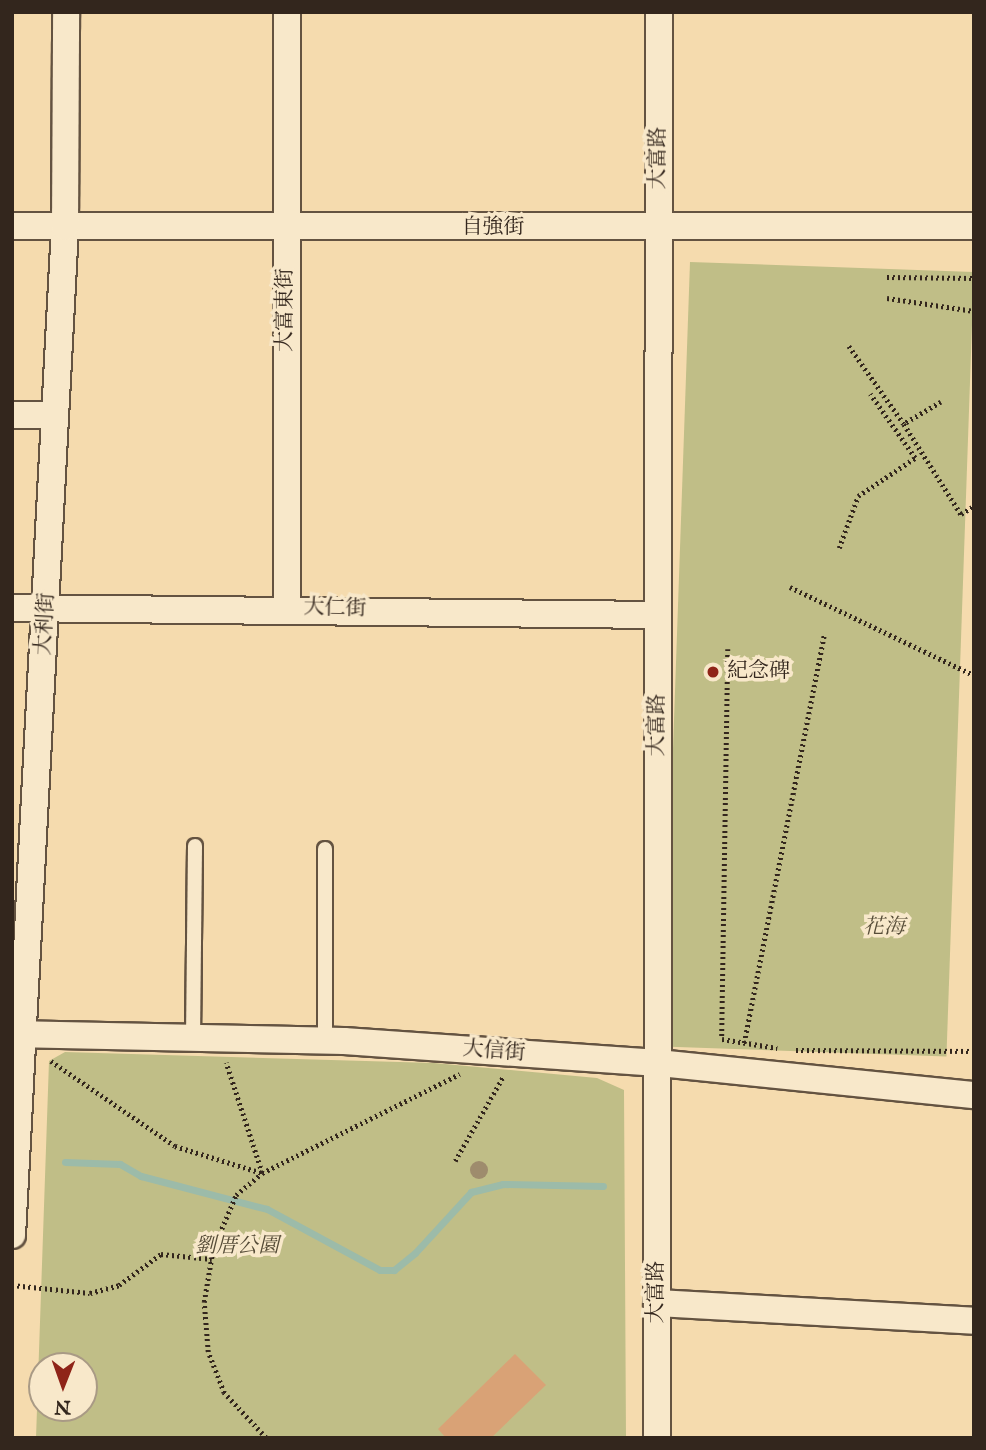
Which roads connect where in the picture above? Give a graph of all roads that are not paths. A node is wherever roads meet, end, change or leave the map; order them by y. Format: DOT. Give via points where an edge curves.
graph roads {
  1 [pos="66,12"];
  2 [pos="287,12"];
  3 [pos="659,12"];
  4 [pos="12,226"];
  5 [pos="974,226"];
  6 [pos="65,227"];
  7 [pos="286,228"];
  8 [pos="659,229"];
  9 [pos="12,415"];
  10 [pos="53,415"];
  11 [pos="12,608"];
  12 [pos="48,608"];
  13 [pos="288,609"];
  14 [pos="658,615"];
  15 [pos="23,827"];
  16 [pos="195,846"];
  17 [pos="325,849"];
  18 [pos="16,1034"];
  19 [pos="193,1038"];
  20 [pos="324,1041"];
  21 [pos="658,1063"];
  22 [pos="974,1095"];
  23 [pos="12,1235"];
  24 [pos="657,1303"];
  25 [pos="974,1321"];
  26 [pos="657,1438"];
  1 -- 6 [label="street, 大利街"];
  2 -- 7 [label="street, 大富東街"];
  3 -- 8 [label="street, 大富路"];
  4 -- 6 [label="street, 自強街"];
  5 -- 8 [label="street, 自強街"];
  6 -- 7 [label="street, 自強街"];
  6 -- 10 [label="street, 大利街"];
  7 -- 8 [label="street, 自強街"];
  7 -- 13 [label="street, 大富東街"];
  8 -- 14 [label="street, 大富路"];
  9 -- 10 [label="street"];
  10 -- 12 [label="street, 大利街"];
  11 -- 12 [label="street, 大仁街"];
  12 -- 13 [label="street, 大仁街"];
  12 -- 15 [label="street, 大利街"];
  13 -- 14 [label="street, 大仁街"];
  14 -- 21 [label="street, 大富路"];
  15 -- 18 [label="street, 大利街"];
  16 -- 19 [label="lane"];
  17 -- 20 [label="lane"];
  18 -- 19 [label="street, 大信街"];
  18 -- 23 [label="street, 大利街"];
  19 -- 20 [label="street, 大信街"];
  20 -- 21 [label="street, 大信街"];
  21 -- 22 [label="street, 大信街"];
  21 -- 24 [label="street, 大富路"];
  24 -- 25 [label="street"];
  24 -- 26 [label="street, 大富路"];
}
